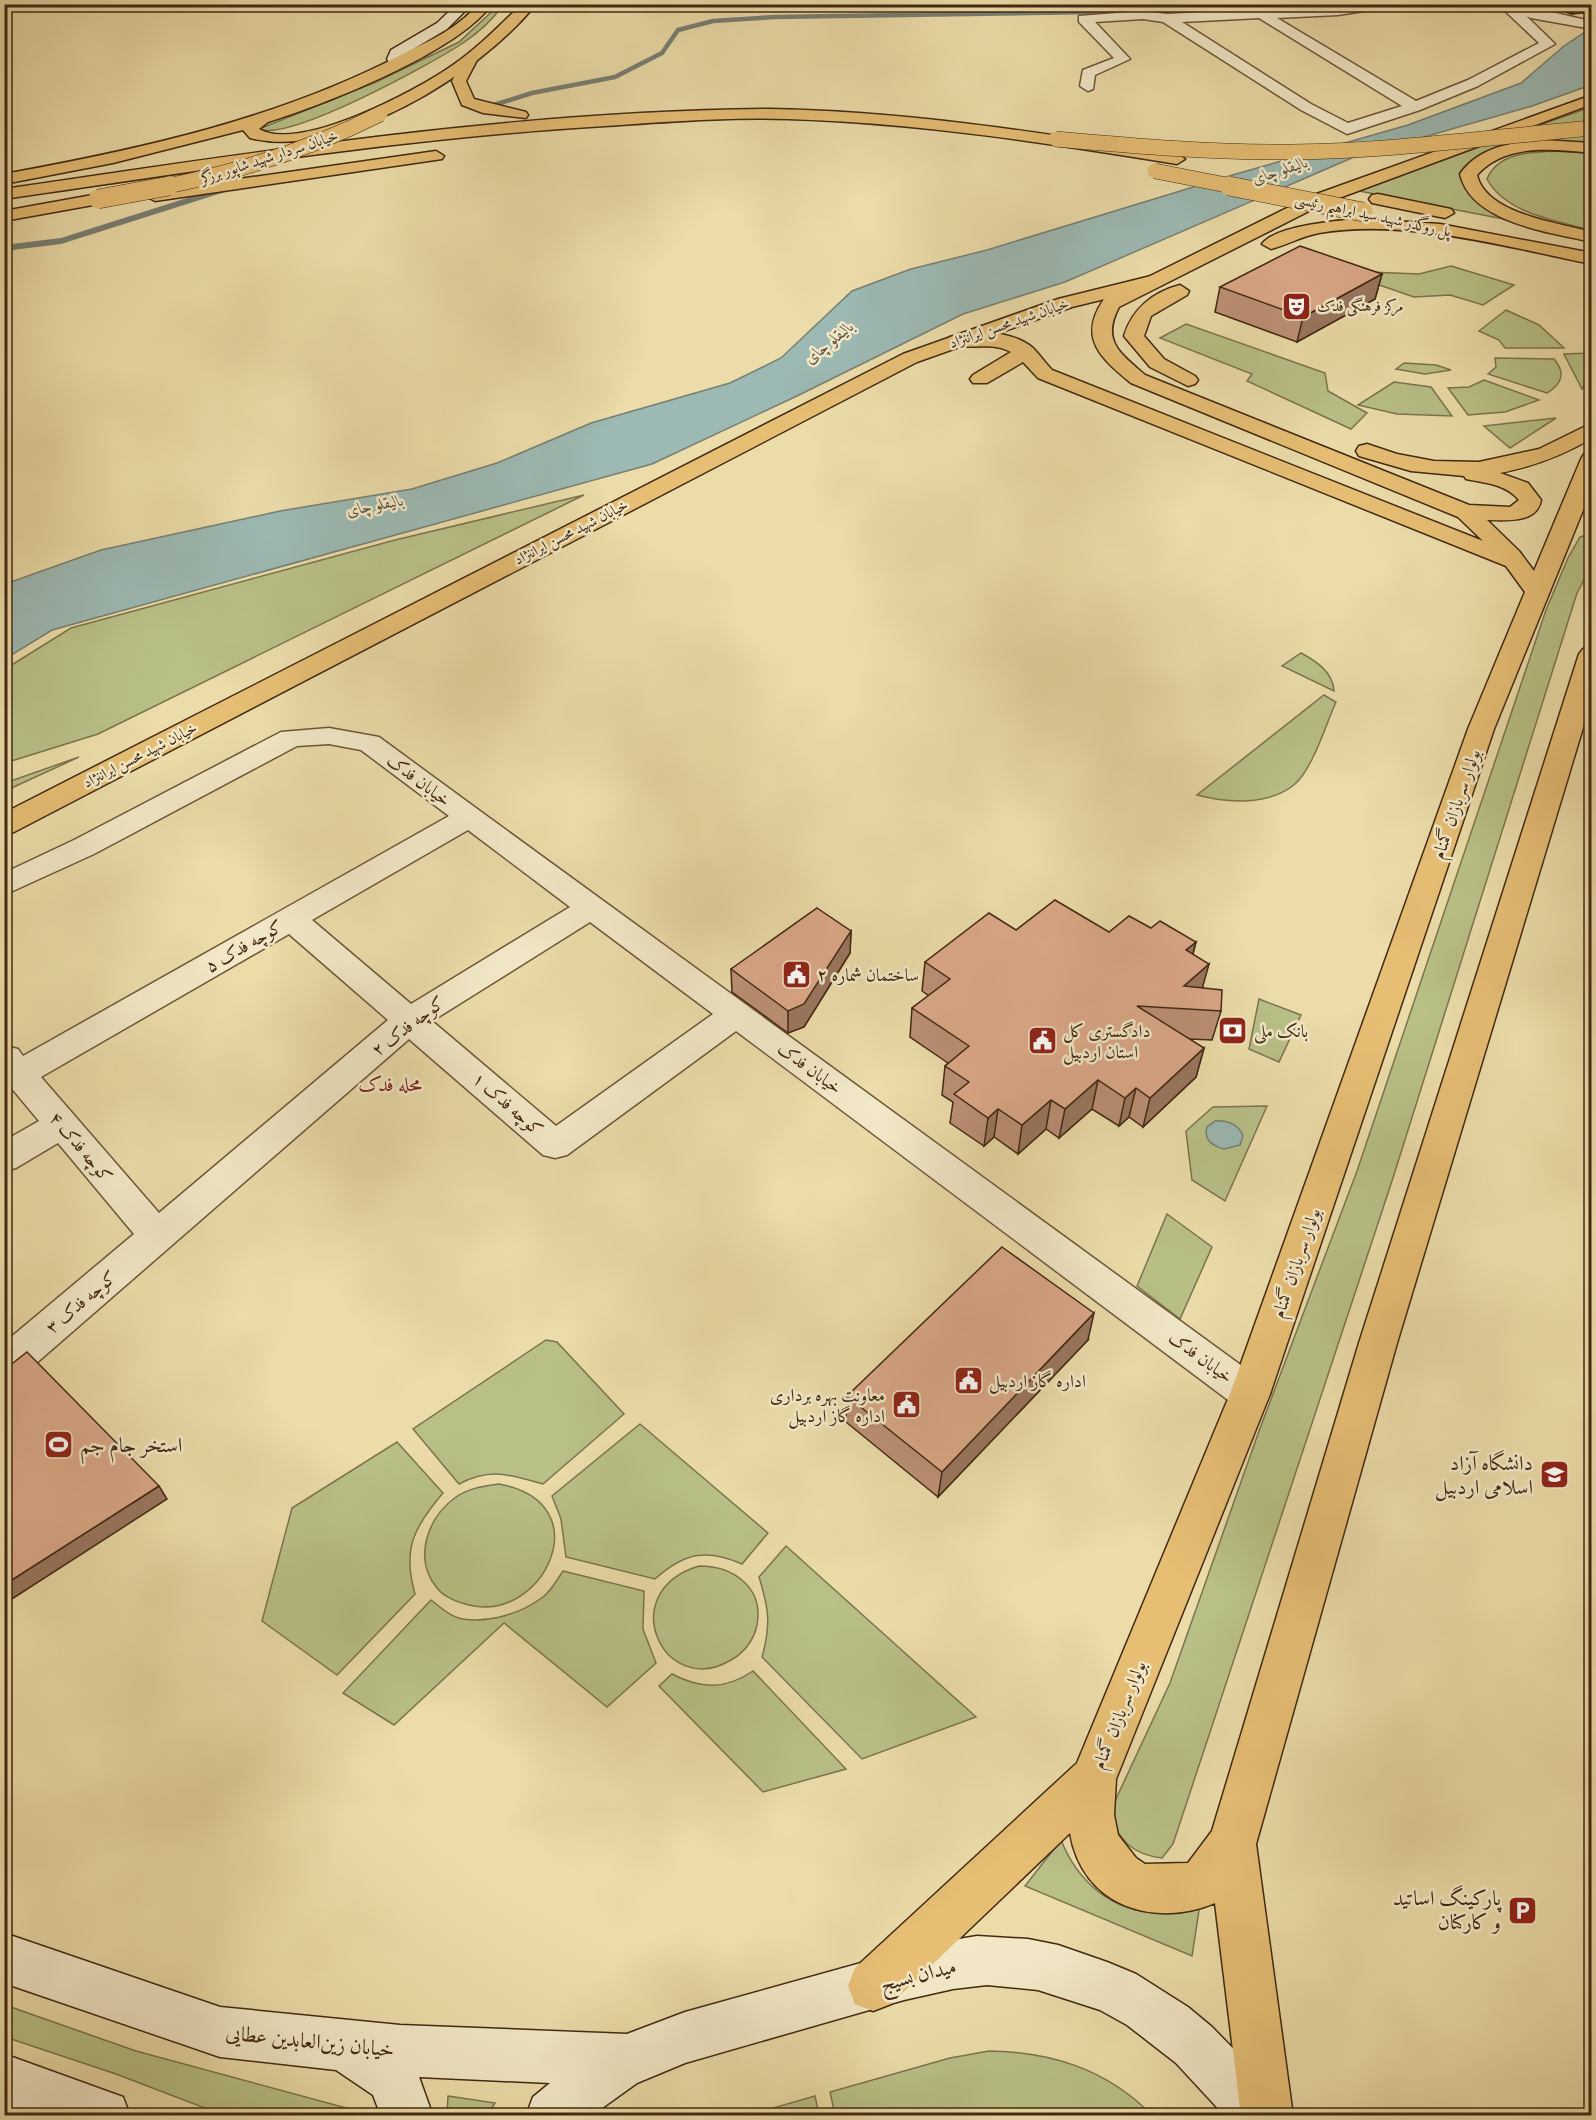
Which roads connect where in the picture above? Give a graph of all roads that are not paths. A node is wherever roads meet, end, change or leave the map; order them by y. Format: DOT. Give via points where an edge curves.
graph roads {
  1 [pos="466,4"];
  2 [pos="486,4"];
  3 [pos="530,4"];
  4 [pos="1383,4"];
  5 [pos="1506,6"];
  6 [pos="1261,14"];
  7 [pos="1167,18"];
  8 [pos="1592,25"];
  9 [pos="470,60"];
  10 [pos="397,64"];
  11 [pos="1088,86"];
  12 [pos="1592,99"];
  13 [pos="1415,107"];
  14 [pos="380,114"];
  15 [pos="262,121"];
  16 [pos="587,121"];
  17 [pos="1592,128"];
  18 [pos="855,135"];
  19 [pos="1056,139"];
  20 [pos="1592,148"];
  21 [pos="456,153"];
  22 [pos="4,179"];
  23 [pos="4,194"];
  24 [pos="4,216"];
  25 [pos="1280,218"];
  26 [pos="1461,233"];
  27 [pos="1592,239"];
  28 [pos="1592,259"];
  29 [pos="1592,265"];
  30 [pos="1155,281"];
  31 [pos="957,341"];
  32 [pos="1025,352"];
  33 [pos="980,379"];
  34 [pos="1235,418"];
  35 [pos="1592,429"];
  36 [pos="1202,437"];
  37 [pos="1592,459"];
  38 [pos="1460,471"];
  39 [pos="1466,512"];
  40 [pos="1516,563"];
  41 [pos="1538,593"];
  42 [pos="1592,654"];
  43 [pos="470,818"];
  44 [pos="4,825"];
  45 [pos="4,885"];
  46 [pos="592,907"];
  47 [pos="291,919"];
  48 [pos="736,1014"];
  49 [pos="411,1019"];
  50 [pos="12,1065"];
  51 [pos="62,1124"];
  52 [pos="4,1158"];
  53 [pos="158,1237"];
  54 [pos="4,1367"];
  55 [pos="1250,1394"];
  56 [pos="1093,1779"];
  57 [pos="1232,1844"];
  58 [pos="4,1958"];
  59 [pos="873,1986"];
  60 [pos="344,2045"];
  61 [pos="628,2060"];
  62 [pos="4,2080"];
  63 [pos="104,2115"];
  64 [pos="407,2115"];
  65 [pos="552,2115"];
  66 [pos="1258,2115"];
  67 [pos="1267,2115"];
  1 -- 10 [label="street" via="442,26 396,53"];
  2 -- 10 [label="main road" via="462,28"];
  3 -- 9 [label="main road, خیابان سردار شهید شاپور برزگر"];
  4 -- 6 [label="street" via="1338,11"];
  5 -- 8 [label="street"];
  5 -- 13 [label="street" via="1548,44 1473,83"];
  6 -- 7 [label="street"];
  6 -- 13 [label="street"];
  7 -- 11 [label="street" via="1143,15 1084,19 1123,59 1088,73"];
  7 -- 13 [label="street" via="1347,129"];
  9 -- 14 [label="main road, خیابان سردار شهید شاپور برزگر"];
  9 -- 16 [label="main road" via="459,81 467,102 517,114"];
  10 -- 15 [label="main road"];
  12 -- 25 [label="main road" via="1317,200"];
  14 -- 15 [label="main road" via="286,138 255,135 250,128"];
  14 -- 24 [label="main road, خیابان سردار شهید شاپور برزگر, bridge" via="339,136 242,168 178,185"];
  15 -- 22 [label="main road" via="178,145"];
  16 -- 19 [label="main road" via="786,114 925,123"];
  16 -- 23 [label="main road" via="489,127 347,144"];
  17 -- 19 [label="main road, bridge" via="1318,151 1150,148"];
  18 -- 26 [label="main road, پل روگذر شهید سید ابراهیم رئیسی, bridge" via="976,143 1155,171"];
  19 -- 27 [label="main road, پل روگذر شهید سید ابراهیم رئیسی"];
  20 -- 27 [label="main road" via="1528,147 1498,152 1477,162 1468,174 1472,189 1490,204 1520,218"];
  21 -- 24 [label="main road"];
  25 -- 29 [label="main road" via="1330,212 1430,237 1463,239"];
  25 -- 30 [label="main road"];
  26 -- 28 [label="main road, پل روگذر شهید سید ابراهیم رئیسی"];
  26 -- 38 [label="main road" via="1381,225 1316,226 1294,232 1146,309 1139,317 1134,336 1150,359 1168,371 1377,455"];
  30 -- 31 [label="main road, خیابان شهید محسن ایراننژاد" via="1065,303"];
  30 -- 34 [label="main road" via="1111,303 1099,332 1103,344 1138,379"];
  31 -- 32 [label="main road" via="998,339"];
  31 -- 44 [label="main road, خیابان شهید محسن ایراننژاد" via="910,358"];
  32 -- 33 [label="main road"];
  32 -- 36 [label="main road" via="1045,374"];
  34 -- 36 [label="main road"];
  34 -- 39 [label="main road"];
  35 -- 38 [label="main road" via="1549,453 1514,464"];
  36 -- 40 [label="main road"];
  37 -- 41 [label="main road, بولوار سربازان گمنام"];
  38 -- 39 [label="main road" via="1513,483 1530,500 1524,510 1515,514"];
  39 -- 40 [label="main road"];
  40 -- 41 [label="main road"];
  41 -- 55 [label="main road, بولوار سربازان گمنام" via="1481,729"];
  42 -- 57 [label="main road" via="1378,1343"];
  43 -- 45 [label="street, خیابان فدک" via="369,743 329,736 291,738 84,848"];
  43 -- 46 [label="street, خیابان فدک"];
  43 -- 47 [label="street, کوچه فدک ۵"];
  46 -- 48 [label="street, خیابان فدک"];
  46 -- 49 [label="street, کوچه فدک ۲"];
  47 -- 49 [label="street, کوچه فدک ۱"];
  47 -- 50 [label="street, کوچه فدک ۵"];
  48 -- 49 [label="street, کوچه فدک ۱" via="555,1144"];
  48 -- 55 [label="street, خیابان فدک"];
  49 -- 53 [label="street, کوچه فدک ۲"];
  50 -- 51 [label="street, کوچه فدک ۴"];
  51 -- 52 [label="street"];
  51 -- 53 [label="street, کوچه فدک ۴"];
  53 -- 54 [label="street, کوچه فدک ۳"];
  55 -- 56 [label="main road, بولوار سربازان گمنام"];
  56 -- 57 [label="main road" via="1091,1815 1096,1845 1119,1875 1138,1888 1201,1886"];
  56 -- 59 [label="main road, بولوار سربازان گمنام"];
  57 -- 67 [label="main road"];
  58 -- 60 [label="street, خیابان زین‌العابدین عطایی" via="220,2032"];
  59 -- 61 [label="street, میدان بسیج" via="677,2041"];
  59 -- 66 [label="street, میدان بسیج" via="930,1969 979,1961 1031,1963 1084,1976 1135,1999 1184,2033 1229,2077"];
  60 -- 61 [label="street, خیابان زین‌العابدین عطایی" via="400,2051"];
  60 -- 64 [label="street" via="393,2078"];
  61 -- 65 [label="street, میدان بسیج" via="578,2092"];
  62 -- 63 [label="street"];
}
